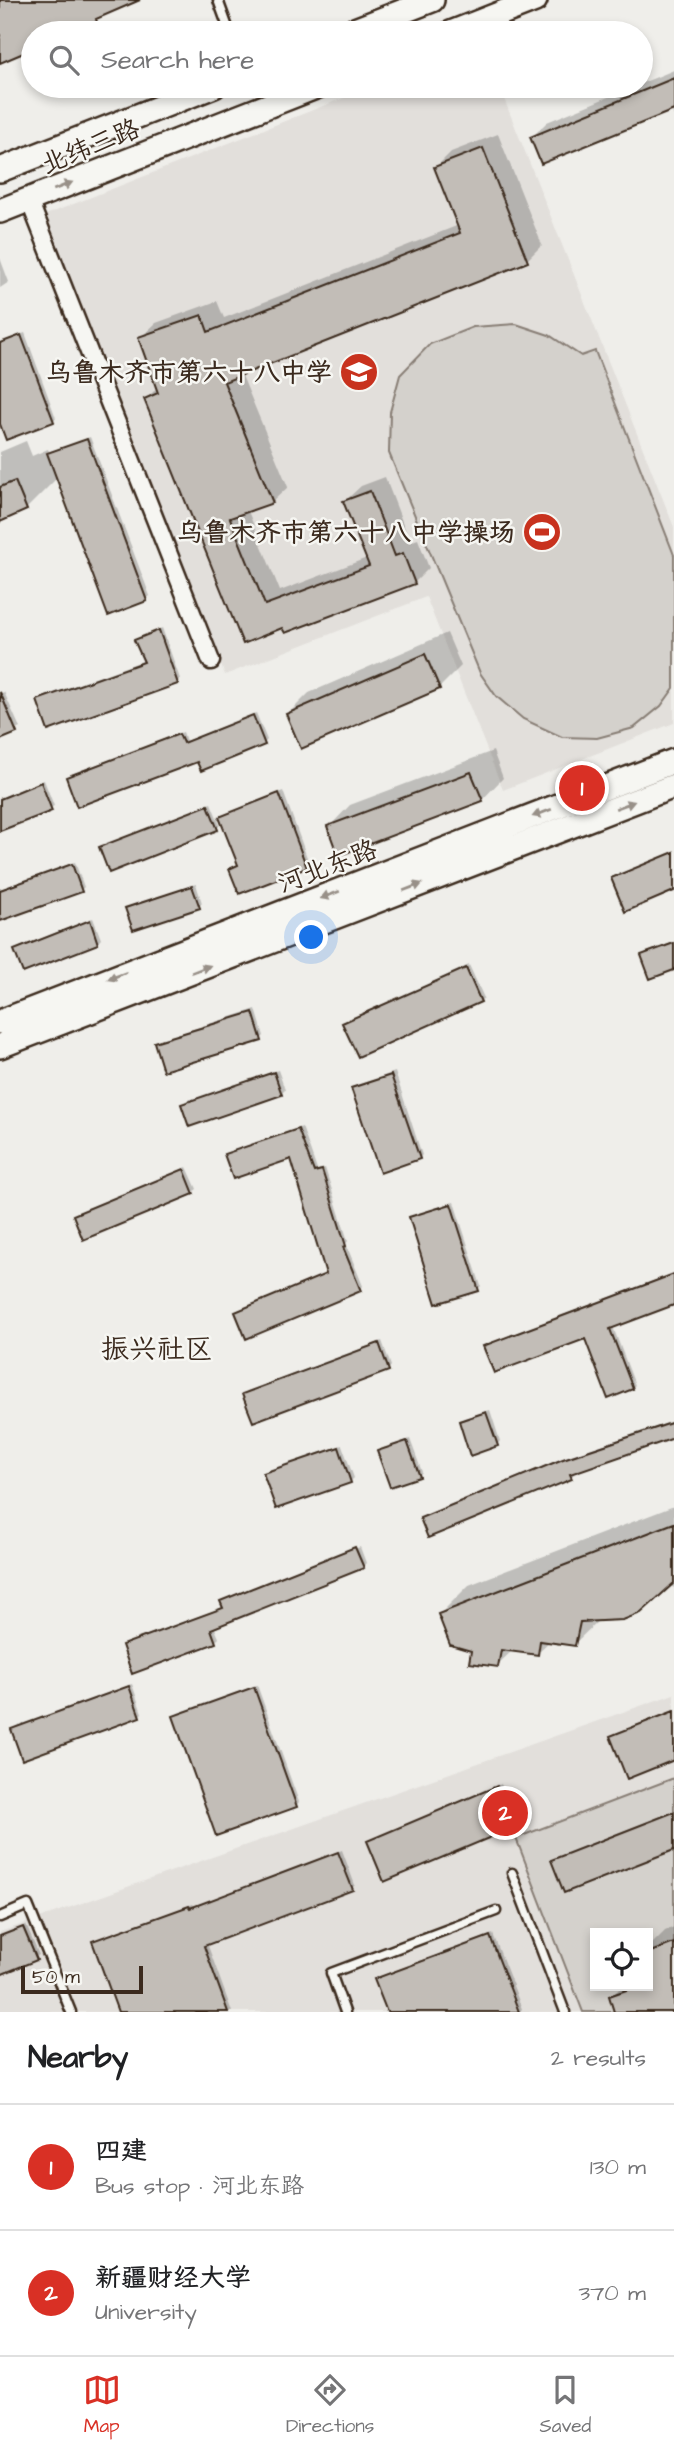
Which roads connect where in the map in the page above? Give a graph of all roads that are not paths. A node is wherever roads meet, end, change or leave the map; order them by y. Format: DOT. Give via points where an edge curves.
graph roads {
  1 [pos="218,0"];
  2 [pos="432,0"];
  3 [pos="535,0"];
  4 [pos="226,21"];
  5 [pos="378,21"];
  6 [pos="482,21"];
  7 [pos="183,98"];
  8 [pos="288,98"];
  9 [pos="0,170"];
  10 [pos="29,200"];
  11 [pos="0,211"];
  12 [pos="211,661"];
  13 [pos="674,761"];
  14 [pos="674,786"];
  15 [pos="0,1022"];
  16 [pos="0,1046"];
  17 [pos="512,1873"];
  18 [pos="496,1911"];
  19 [pos="0,1916"];
  20 [pos="71,2012"];
  21 [pos="345,2012"];
  22 [pos="565,2012"];
  1 -- 4 [label="lane"];
  2 -- 5 [label="main road"];
  3 -- 6 [label="main road"];
  7 -- 9 [label="main road, 北纬三路"];
  10 -- 8 [label="main road, 北纬三路, one-way"];
  10 -- 11 [label="main road, 北纬三路"];
  10 -- 12 [label="street"];
  13 -- 15 [label="main road, 河北东路, one-way"];
  16 -- 14 [label="main road, one-way"];
  17 -- 22 [label="lane"];
  18 -- 21 [label="lane" via="331,1973"];
  19 -- 20 [label="lane" via="28,1905"];
}
